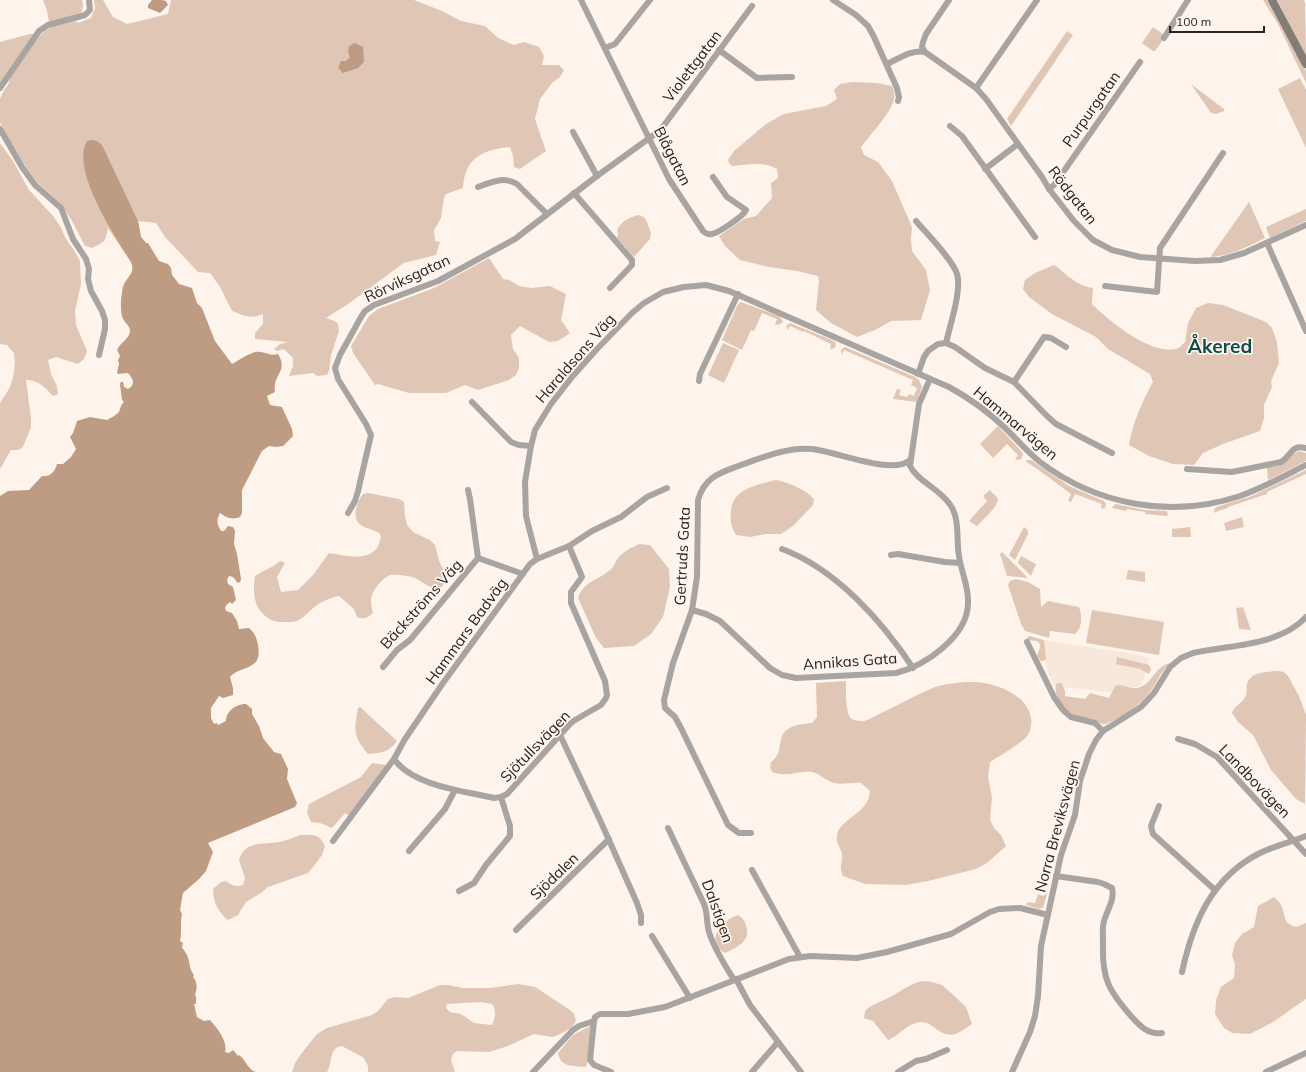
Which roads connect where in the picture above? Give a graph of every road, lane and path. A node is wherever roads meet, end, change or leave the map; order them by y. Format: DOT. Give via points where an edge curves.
graph roads {
  1 [pos="89,0"];
  2 [pos="581,0"];
  3 [pos="650,0"];
  4 [pos="833,0"];
  5 [pos="949,0"];
  6 [pos="1037,0"];
  7 [pos="1188,0"];
  8 [pos="1272,0"];
  9 [pos="752,6"];
  10 [pos="1164,38"];
  11 [pos="605,48"];
  12 [pos="719,50"];
  13 [pos="925,52"];
  14 [pos="1140,62"];
  15 [pos="887,64"];
  16 [pos="1306,64"];
  17 [pos="792,76"];
  18 [pos="0,88"];
  19 [pos="976,88"];
  20 [pos="898,101"];
  21 [pos="950,126"];
  22 [pos="0,129"];
  23 [pos="573,132"];
  24 [pos="649,138"];
  25 [pos="1018,144"];
  26 [pos="1224,153"];
  27 [pos="985,169"];
  28 [pos="597,176"];
  29 [pos="713,176"];
  30 [pos="478,187"];
  31 [pos="1049,189"];
  32 [pos="574,193"];
  33 [pos="547,214"];
  34 [pos="916,221"];
  35 [pos="1306,225"];
  36 [pos="1035,237"];
  37 [pos="1268,243"];
  38 [pos="1158,258"];
  39 [pos="693,286"];
  40 [pos="1105,286"];
  41 [pos="610,288"];
  42 [pos="738,294"];
  43 [pos="1306,331"];
  44 [pos="946,343"];
  45 [pos="1066,348"];
  46 [pos="99,355"];
  47 [pos="918,374"];
  48 [pos="930,379"];
  49 [pos="699,380"];
  50 [pos="1014,382"];
  51 [pos="472,402"];
  52 [pos="531,446"];
  53 [pos="1306,448"];
  54 [pos="1112,453"];
  55 [pos="910,460"];
  56 [pos="1306,465"];
  57 [pos="1187,469"];
  58 [pos="667,488"];
  59 [pos="468,490"];
  60 [pos="348,513"];
  61 [pos="568,546"];
  62 [pos="782,549"];
  63 [pos="891,555"];
  64 [pos="478,558"];
  65 [pos="537,559"];
  66 [pos="960,563"];
  67 [pos="523,574"];
  68 [pos="692,610"];
  69 [pos="1306,617"];
  70 [pos="1027,642"];
  71 [pos="383,667"];
  72 [pos="913,668"];
  73 [pos="1103,731"];
  74 [pos="560,735"];
  75 [pos="1178,739"];
  76 [pos="394,759"];
  77 [pos="455,790"];
  78 [pos="501,797"];
  79 [pos="1159,806"];
  80 [pos="668,828"];
  81 [pos="751,833"];
  82 [pos="1306,836"];
  83 [pos="609,839"];
  84 [pos="1294,840"];
  85 [pos="333,841"];
  86 [pos="409,851"];
  87 [pos="1306,854"];
  88 [pos="752,870"];
  89 [pos="1056,876"];
  90 [pos="1215,890"];
  91 [pos="459,891"];
  92 [pos="1048,915"];
  93 [pos="641,923"];
  94 [pos="516,930"];
  95 [pos="652,936"];
  96 [pos="800,957"];
  97 [pos="1182,972"];
  98 [pos="735,980"];
  99 [pos="690,998"];
  100 [pos="594,1021"];
  101 [pos="1162,1033"];
  102 [pos="778,1042"];
  103 [pos="947,1050"];
  104 [pos="1306,1053"];
  105 [pos="533,1072"];
  106 [pos="611,1072"];
  107 [pos="752,1072"];
  108 [pos="801,1072"];
  109 [pos="898,1072"];
  110 [pos="1012,1072"];
  111 [pos="1266,1072"];
  1 -- 18 [label="street" via="90,10 85,14 48,25 39,31"];
  2 -- 11 [label="street, Blågatan"];
  3 -- 11 [label="street" via="615,44"];
  4 -- 15 [label="street" via="868,26"];
  5 -- 13 [label="street" via="924,38 922,47"];
  6 -- 19 [label="street"];
  7 -- 10 [label="street"];
  8 -- 16 [label="street"];
  9 -- 12 [label="street, Violettgatan"];
  11 -- 24 [label="street, Blågatan"];
  12 -- 17 [label="street" via="757,78"];
  12 -- 24 [label="street, Violettgatan" via="662,128"];
  13 -- 15 [label="street" via="918,51"];
  13 -- 19 [label="street, Rödgatan"];
  14 -- 31 [label="street, Purpurgatan"];
  15 -- 20 [label="street" via="897,88"];
  19 -- 25 [label="street, Rödgatan"];
  21 -- 27 [label="street" via="962,136"];
  22 -- 46 [label="street" via="35,185 61,208 73,239 86,259 91,291 105,320"];
  23 -- 28 [label="street"];
  24 -- 28 [label="street, Rörviksgatan"];
  24 -- 29 [label="street, Blågatan" via="677,192 703,231 709,234 740,217 746,210 727,197"];
  25 -- 27 [label="street"];
  25 -- 31 [label="street, Rödgatan"];
  26 -- 38 [label="street" via="1160,248"];
  27 -- 36 [label="street"];
  28 -- 32 [label="street, Rörviksgatan"];
  30 -- 33 [label="street" via="499,180 513,181"];
  31 -- 38 [label="street, Rödgatan" via="1093,240 1112,250 1140,257"];
  32 -- 33 [label="street, Rörviksgatan"];
  32 -- 41 [label="street" via="632,260 632,265"];
  33 -- 60 [label="street, Rörviksgatan" via="515,239 495,250 431,284 374,305 361,316 335,368 338,379 371,435 358,491"];
  34 -- 44 [label="street" via="958,274 959,286"];
  35 -- 37 [label="street, Rödgatan"];
  37 -- 38 [label="street, Rödgatan" via="1220,260"];
  37 -- 43 [label="street"];
  38 -- 40 [label="street" via="1158,292"];
  39 -- 42 [label="street, Hammarvägen" via="717,287"];
  39 -- 52 [label="street, Haraldsons Väg" via="663,292 632,313 583,364 551,404 537,426"];
  42 -- 47 [label="street, Hammarvägen"];
  42 -- 49 [label="street"];
  44 -- 47 [label="street" via="938,344 928,351"];
  44 -- 50 [label="street" via="985,368"];
  45 -- 50 [label="street" via="1051,338 1044,337"];
  47 -- 48 [label="street, Hammarvägen"];
  48 -- 55 [label="street" via="919,404"];
  48 -- 56 [label="street, Hammarvägen" via="976,403 1040,462 1069,481 1130,504 1169,508 1224,500 1253,491"];
  50 -- 54 [label="street" via="1056,424"];
  51 -- 52 [label="street" via="511,442"];
  52 -- 65 [label="street, Haraldsons Väg" via="525,482 525,507"];
  53 -- 57 [label="street" via="1296,447 1281,462 1232,472"];
  55 -- 66 [label="street, Annikas Gata" via="910,466 915,473 941,494 951,506 956,522"];
  55 -- 68 [label="street, Gertruds Gata" via="904,464 885,465 817,450 793,449 775,453 712,477 704,486 698,500 697,577"];
  58 -- 61 [label="street, Hammars Badväg" via="647,497 621,517"];
  59 -- 64 [label="street, Bäckströms Väg"];
  61 -- 65 [label="street, Hammars Badväg"];
  61 -- 74 [label="street, Sjötullsvägen" via="582,577 571,592 571,603 605,681 607,695 601,704 575,720"];
  62 -- 72 [label="street" via="804,558 851,592"];
  63 -- 66 [label="street"];
  64 -- 67 [label="street, Bäckströms Väg"];
  64 -- 71 [label="street, Bäckströms Väg" via="410,640 397,650"];
  65 -- 67 [label="street, Hammars Badväg"];
  66 -- 72 [label="street, Annikas Gata" via="968,592 965,619 951,639"];
  67 -- 76 [label="street, Hammars Badväg" via="405,739"];
  68 -- 72 [label="street, Annikas Gata" via="720,621 770,668 788,677 887,675"];
  68 -- 81 [label="street, Gertruds Gata" via="673,663 664,700 665,708 675,717 681,728 728,825 739,833"];
  69 -- 73 [label="street, Norra Breviksvägen" via="1291,630 1277,636 1193,653 1181,658 1166,671 1154,693 1141,707"];
  70 -- 73 [label="street" via="1063,710 1071,717 1095,724"];
  73 -- 89 [label="street, Norra Breviksvägen" via="1096,740 1084,768 1078,788 1075,815"];
  74 -- 78 [label="street, Sjötullsvägen" via="507,794"];
  74 -- 83 [label="street"];
  75 -- 84 [label="street, Landbovägen" via="1195,744 1216,757"];
  76 -- 77 [label="street, Sjötullsvägen" via="413,775"];
  76 -- 85 [label="street, Hammars Badväg"];
  77 -- 78 [label="street, Sjötullsvägen" via="494,798"];
  77 -- 86 [label="street" via="445,809"];
  78 -- 91 [label="street" via="510,826 510,836 474,883"];
  79 -- 90 [label="street" via="1151,826 1153,834"];
  80 -- 98 [label="street, Dalstigen" via="704,904 712,939"];
  82 -- 84 [label="street"];
  83 -- 93 [label="street" via="637,902"];
  83 -- 94 [label="street, Sjödalen"];
  84 -- 87 [label="street, Landbovägen"];
  84 -- 90 [label="street" via="1250,858"];
  88 -- 96 [label="street"];
  89 -- 92 [label="street, Norra Breviksvägen"];
  89 -- 101 [label="street" via="1098,882 1112,888 1112,900 1103,931 1102,957 1105,976 1114,994 1138,1023 1151,1033"];
  90 -- 97 [label="street" via="1200,917"];
  92 -- 96 [label="street" via="1020,908 1002,908 951,934 881,954 857,958"];
  92 -- 110 [label="street, Norra Breviksvägen" via="1041,946 1035,1016"];
  95 -- 99 [label="street"];
  96 -- 98 [label="street"];
  98 -- 99 [label="street"];
  98 -- 102 [label="street, Dalstigen"];
  99 -- 100 [label="street" via="648,1011 600,1014"];
  100 -- 105 [label="street" via="574,1030"];
  100 -- 106 [label="street" via="590,1062"];
  102 -- 107 [label="street"];
  102 -- 108 [label="street, Dalstigen"];
  103 -- 109 [label="street" via="916,1061"];
  104 -- 111 [label="street"];
}
